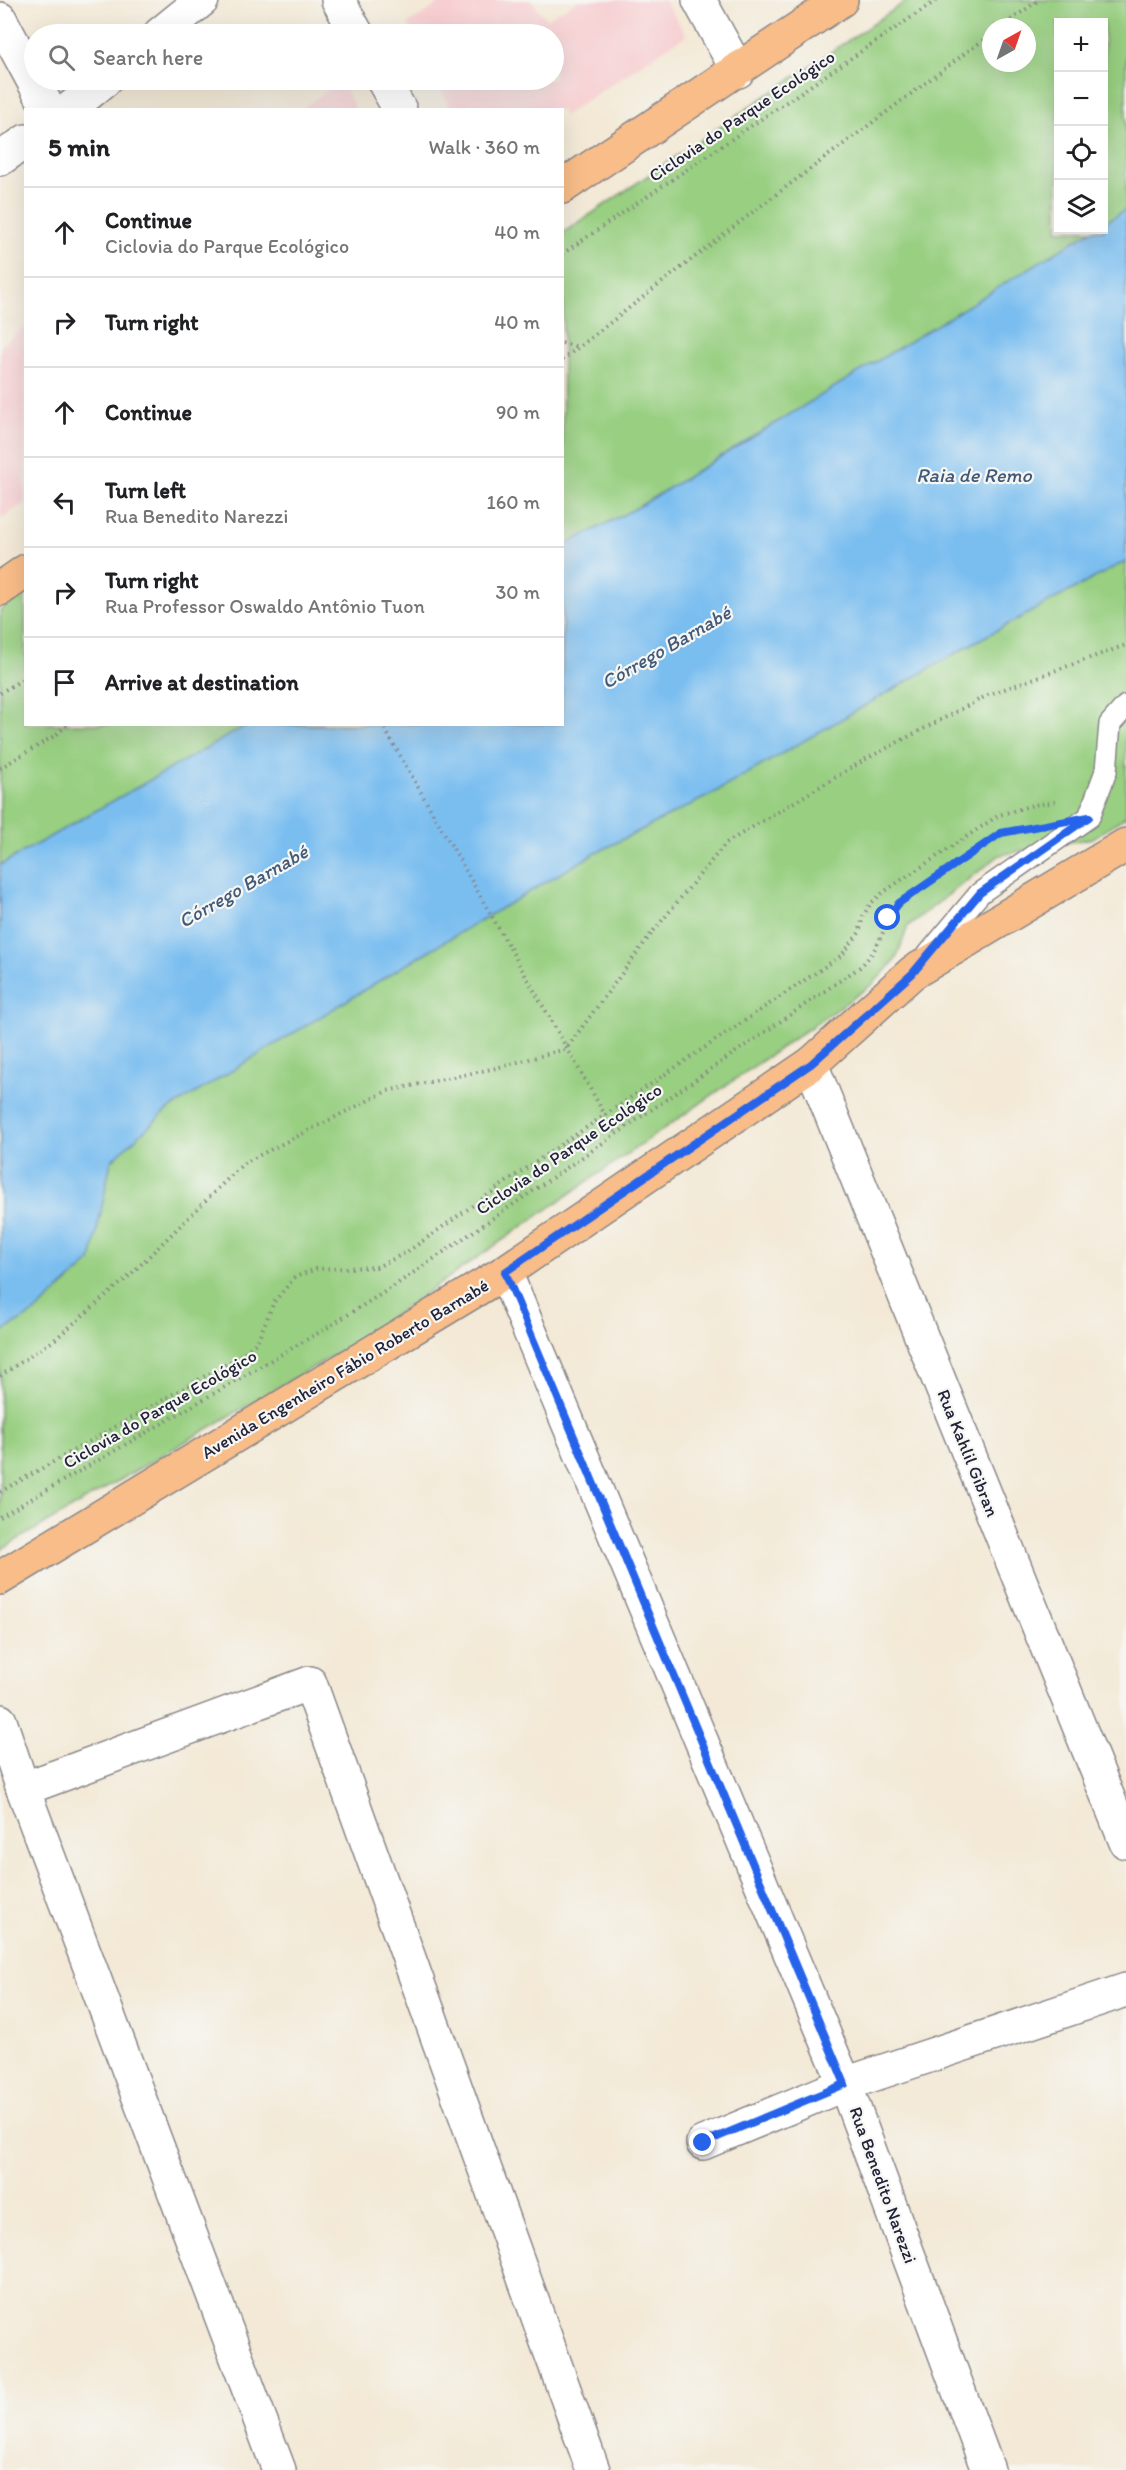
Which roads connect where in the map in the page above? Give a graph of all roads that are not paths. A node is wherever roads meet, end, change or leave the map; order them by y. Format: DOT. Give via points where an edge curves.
graph roads {
  1 [pos="202,0"];
  2 [pos="338,0"];
  3 [pos="699,0"];
  4 [pos="841,0"];
  5 [pos="0,19"];
  6 [pos="172,24"];
  7 [pos="351,24"];
  8 [pos="24,64"];
  9 [pos="738,71"];
  10 [pos="38,90"];
  11 [pos="93,90"];
  12 [pos="389,90"];
  13 [pos="48,108"];
  14 [pos="70,108"];
  15 [pos="399,108"];
  16 [pos="24,142"];
  17 [pos="0,159"];
  18 [pos="564,186"];
  19 [pos="24,572"];
  20 [pos="0,589"];
  21 [pos="1126,706"];
  22 [pos="1124,854"];
  23 [pos="912,974"];
  24 [pos="811,1064"];
  25 [pos="505,1272"];
  26 [pos="0,1578"];
  27 [pos="0,1722"];
  28 [pos="23,1788"];
  29 [pos="1126,1842"];
  30 [pos="1126,1990"];
  31 [pos="845,2084"];
  32 [pos="703,2143"];
  33 [pos="279,2470"];
  34 [pos="593,2470"];
  35 [pos="988,2470"];
  1 -- 6 [label="street"];
  2 -- 7 [label="street"];
  3 -- 9 [label="street"];
  4 -- 9 [label="main road"];
  5 -- 8 [label="street"];
  9 -- 18 [label="main road"];
  10 -- 13 [label="street"];
  11 -- 14 [label="street"];
  12 -- 15 [label="street"];
  16 -- 17 [label="street"];
  19 -- 20 [label="main road"];
  21 -- 23 [label="lane" via="1110,724 1106,771 1089,817 980,893"];
  22 -- 23 [label="main road, Avenida Engenheiro Fábio Roberto Barnabé"];
  23 -- 24 [label="main road, Avenida Engenheiro Fábio Roberto Barnabé"];
  24 -- 25 [label="main road, Avenida Engenheiro Fábio Roberto Barnabé"];
  24 -- 29 [label="street, Rua Kahlil Gibran"];
  25 -- 26 [label="main road, Avenida Engenheiro Fábio Roberto Barnabé"];
  25 -- 31 [label="street, Rua Benedito Narezzi"];
  27 -- 28 [label="street"];
  28 -- 33 [label="street"];
  28 -- 34 [label="street" via="310,1683"];
  30 -- 31 [label="street"];
  31 -- 32 [label="street"];
  31 -- 35 [label="street, Rua Benedito Narezzi"];
}
